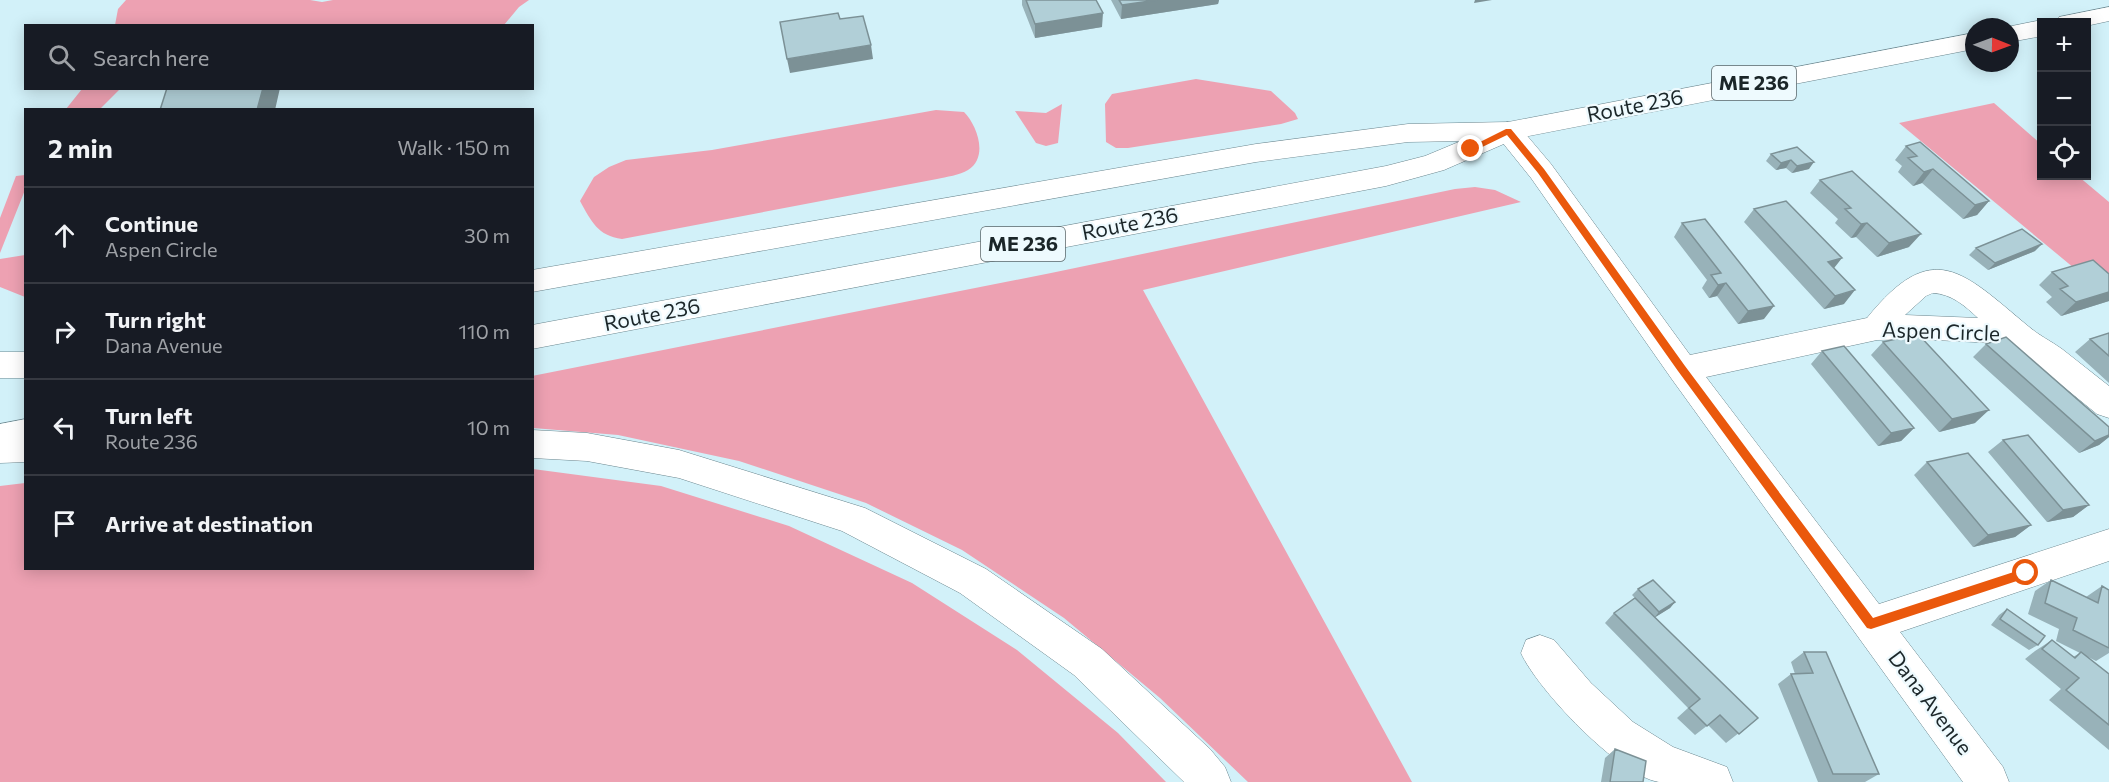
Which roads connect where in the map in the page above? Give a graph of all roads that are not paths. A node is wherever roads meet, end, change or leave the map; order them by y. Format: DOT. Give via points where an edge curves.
graph roads {
  1 [pos="2109,14"];
  2 [pos="2088,18"];
  3 [pos="2037,29"];
  4 [pos="2019,32"];
  5 [pos="1965,43"];
  6 [pos="1509,131"];
  7 [pos="534,281"];
  8 [pos="1877,328"];
  9 [pos="2018,336"];
  10 [pos="534,337"];
  11 [pos="0,365"];
  12 [pos="24,365"];
  13 [pos="1682,369"];
  14 [pos="24,372"];
  15 [pos="0,377"];
  16 [pos="2109,405"];
  17 [pos="24,434"];
  18 [pos="0,438"];
  19 [pos="534,444"];
  20 [pos="24,448"];
  21 [pos="0,449"];
  22 [pos="2109,545"];
  23 [pos="1871,624"];
  24 [pos="1540,652"];
  25 [pos="1209,782"];
  26 [pos="1712,782"];
  27 [pos="1989,782"];
  1 -- 2 [label="main road"];
  3 -- 4 [label="main road"];
  5 -- 6 [label="main road, Route 236 / ME 236"];
  6 -- 7 [label="main road, Route 236 / ME 236" via="1408,133 1256,153"];
  6 -- 10 [label="main road, Route 236 / ME 236" via="1443,160 1386,176"];
  6 -- 13 [label="main road, Dana Avenue"];
  8 -- 9 [label="main road, Aspen Circle" via="1994,331"];
  8 -- 9 [label="main road" via="1894,302 1908,291 1938,281 1964,288"];
  8 -- 13 [label="main road, Aspen Circle"];
  9 -- 16 [label="main road, Aspen Circle"];
  11 -- 12 [label="main road"];
  13 -- 23 [label="main road, Dana Avenue"];
  14 -- 15 [label="main road"];
  17 -- 18 [label="main road"];
  19 -- 25 [label="main road" via="587,447 679,464 852,519 973,581 1088,662 1195,763"];
  20 -- 21 [label="main road"];
  22 -- 23 [label="main road"];
  23 -- 27 [label="main road, Dana Avenue"];
  24 -- 26 [label="main road" via="1590,712 1618,735 1651,757"];
}
